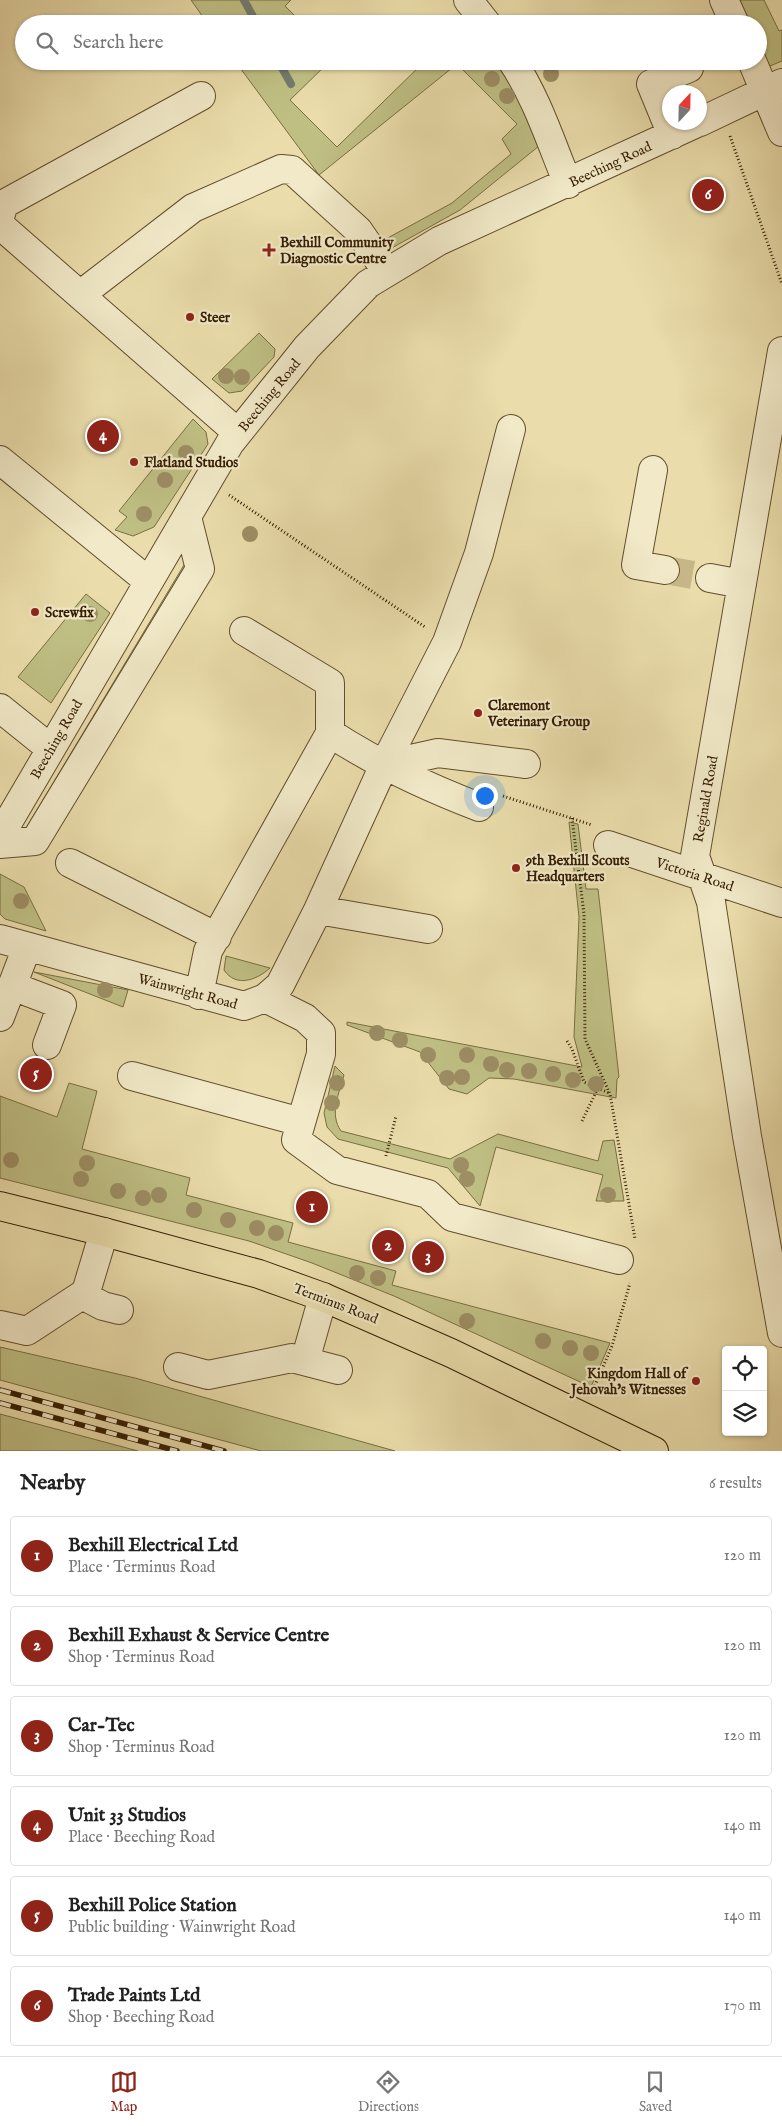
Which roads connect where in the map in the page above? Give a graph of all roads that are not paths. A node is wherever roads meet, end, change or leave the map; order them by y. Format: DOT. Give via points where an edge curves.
graph roads {
  1 [pos="468,0"];
  2 [pos="724,0"];
  3 [pos="480,15"];
  4 [pos="731,15"];
  5 [pos="518,70"];
  6 [pos="684,70"];
  7 [pos="760,70"];
  8 [pos="774,87"];
  9 [pos="201,96"];
  10 [pos="707,119"];
  11 [pos="683,130"];
  12 [pos="782,132"];
  13 [pos="672,135"];
  14 [pos="568,184"];
  15 [pos="0,217"];
  16 [pos="0,225"];
  17 [pos="388,272"];
  18 [pos="80,295"];
  19 [pos="782,352"];
  20 [pos="511,429"];
  21 [pos="238,433"];
  22 [pos="0,460"];
  23 [pos="653,470"];
  24 [pos="771,481"];
  25 [pos="187,517"];
  26 [pos="665,570"];
  27 [pos="710,578"];
  28 [pos="148,582"];
  29 [pos="742,584"];
  30 [pos="244,631"];
  31 [pos="0,708"];
  32 [pos="330,733"];
  33 [pos="50,748"];
  34 [pos="526,764"];
  35 [pos="384,765"];
  36 [pos="490,801"];
  37 [pos="0,836"];
  38 [pos="0,844"];
  39 [pos="608,845"];
  40 [pos="70,863"];
  41 [pos="702,876"];
  42 [pos="782,903"];
  43 [pos="318,910"];
  44 [pos="428,928"];
  45 [pos="217,937"];
  46 [pos="0,939"];
  47 [pos="27,947"];
  48 [pos="12,986"];
  49 [pos="199,995"];
  50 [pos="265,998"];
  51 [pos="0,1017"];
  52 [pos="47,1045"];
  53 [pos="132,1076"];
  54 [pos="301,1122"];
  55 [pos="0,1206"];
  56 [pos="104,1232"];
  57 [pos="628,1263"];
  58 [pos="82,1295"];
  59 [pos="323,1297"];
  60 [pos="119,1310"];
  61 [pos="0,1324"];
  62 [pos="782,1333"];
  63 [pos="305,1361"];
  64 [pos="178,1367"];
  65 [pos="338,1370"];
  66 [pos="654,1451"];
  1 -- 3 [label="street"];
  2 -- 4 [label="street"];
  5 -- 14 [label="street"];
  6 -- 13 [label="street" via="651,84"];
  7 -- 8 [label="street"];
  8 -- 10 [label="street, Beeching Road"];
  8 -- 12 [label="street"];
  9 -- 15 [label="street" via="4,204"];
  11 -- 13 [label="street, Beeching Road"];
  13 -- 14 [label="street, Beeching Road"];
  14 -- 17 [label="street, Beeching Road" via="439,241"];
  16 -- 18 [label="street"];
  17 -- 18 [label="street" via="358,230 292,170 281,169 194,208"];
  17 -- 21 [label="street, Beeching Road" via="368,284 307,347"];
  18 -- 21 [label="street"];
  19 -- 24 [label="street, Reginald Road"];
  20 -- 35 [label="street, Wainwright Road" via="479,553 448,639"];
  21 -- 25 [label="street, Beeching Road"];
  22 -- 28 [label="street"];
  23 -- 26 [label="street" via="636,565"];
  24 -- 29 [label="street, Reginald Road"];
  25 -- 28 [label="street, Beeching Road"];
  25 -- 38 [label="street" via="200,569 35,841"];
  27 -- 29 [label="street"];
  28 -- 33 [label="street, Beeching Road"];
  29 -- 41 [label="street, Reginald Road" via="695,856"];
  30 -- 32 [label="street" via="330,683"];
  31 -- 33 [label="street"];
  32 -- 35 [label="street"];
  32 -- 45 [label="street"];
  33 -- 37 [label="street, Beeching Road"];
  34 -- 35 [label="street" via="438,753"];
  35 -- 36 [label="street" via="430,788"];
  35 -- 43 [label="street, Wainwright Road"];
  39 -- 41 [label="street, Victoria Road"];
  40 -- 45 [label="street"];
  41 -- 42 [label="street, Victoria Road"];
  41 -- 62 [label="street, Reginald Road" via="711,902 747,1136"];
  43 -- 44 [label="street"];
  43 -- 50 [label="street, Wainwright Road" via="280,985"];
  45 -- 49 [label="street" via="208,951"];
  46 -- 47 [label="street, Wainwright Road"];
  47 -- 48 [label="street"];
  47 -- 49 [label="street, Wainwright Road"];
  48 -- 51 [label="street"];
  48 -- 52 [label="street" via="62,1006"];
  49 -- 50 [label="street, Wainwright Road" via="244,1006"];
  50 -- 54 [label="street" via="305,1018 321,1033 321,1054"];
  53 -- 54 [label="street"];
  54 -- 57 [label="street" via="296,1140 337,1170 428,1194 452,1217"];
  55 -- 56 [label="main road, Terminus Road"];
  56 -- 58 [label="street" via="86,1292"];
  56 -- 59 [label="main road, Terminus Road" via="259,1274"];
  58 -- 60 [label="street" via="102,1306"];
  58 -- 61 [label="street" via="27,1331"];
  59 -- 63 [label="street"];
  59 -- 66 [label="main road, Terminus Road" via="410,1334"];
  63 -- 64 [label="street" via="292,1358 263,1362 208,1375"];
  63 -- 65 [label="street"];
}
